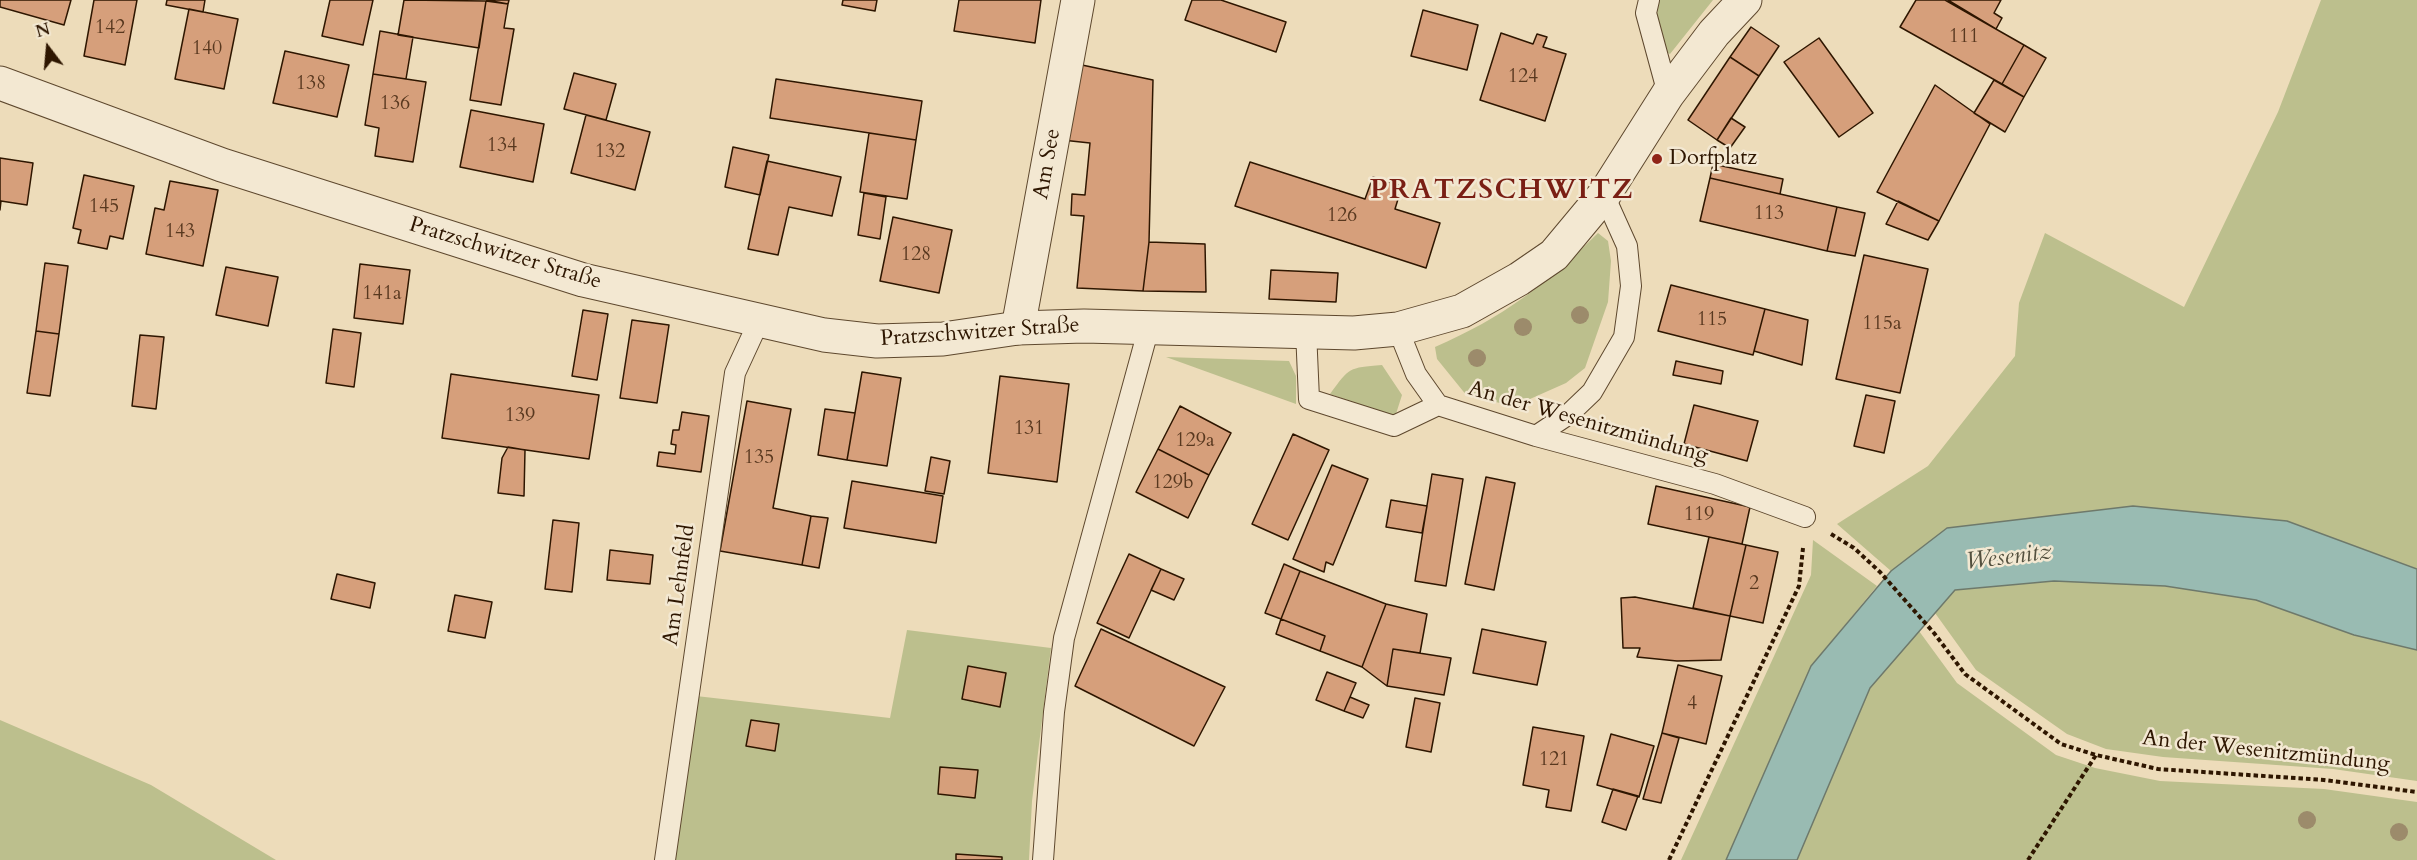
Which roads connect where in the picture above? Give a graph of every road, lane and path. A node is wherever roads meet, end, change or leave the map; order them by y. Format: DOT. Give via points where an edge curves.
graph roads {
  1 [pos="1078,0"];
  2 [pos="1649,0"];
  3 [pos="1745,0"];
  4 [pos="0,83"];
  5 [pos="1668,94"];
  6 [pos="1604,195"];
  7 [pos="759,321"];
  8 [pos="1149,327"];
  9 [pos="1018,328"];
  10 [pos="1398,329"];
  11 [pos="1306,332"];
  12 [pos="1438,405"];
  13 [pos="1536,436"];
  14 [pos="1805,517"];
  15 [pos="2096,755"];
  16 [pos="2417,792"];
  17 [pos="665,860"];
  18 [pos="1043,860"];
  19 [pos="1670,860"];
  20 [pos="2028,860"];
  1 -- 9 [label="street, Am See"];
  2 -- 5 [label="lane" via="1646,13"];
  3 -- 5 [label="street, Pratzschwitzer Straße" via="1714,33"];
  4 -- 7 [label="street, Pratzschwitzer Straße" via="222,165 583,280"];
  5 -- 6 [label="street, Pratzschwitzer Straße"];
  6 -- 10 [label="street, Pratzschwitzer Straße" via="1554,255 1519,279 1462,310"];
  6 -- 13 [label="lane" via="1627,246 1631,286 1624,337 1592,392 1569,414"];
  7 -- 9 [label="street, Pratzschwitzer Straße" via="877,341 943,339"];
  7 -- 17 [label="lane, Am Lehnfeld" via="735,373"];
  8 -- 9 [label="street, Pratzschwitzer Straße"];
  8 -- 11 [label="street, Pratzschwitzer Straße"];
  8 -- 18 [label="lane" via="1064,638"];
  10 -- 11 [label="street, Pratzschwitzer Straße"];
  10 -- 12 [label="lane, An der Wesenitzmündung" via="1416,374"];
  11 -- 12 [label="lane" via="1309,399 1394,426"];
  12 -- 13 [label="lane, An der Wesenitzmündung"];
  13 -- 14 [label="lane, An der Wesenitzmündung" via="1715,484"];
  14 -- 15 [label="path, An der Wesenitzmündung" via="1854,548 1880,572 1965,674 2061,744"];
  14 -- 19 [label="path" via="1799,586"];
  15 -- 16 [label="path, An der Wesenitzmündung" via="2158,769 2325,780"];
  15 -- 20 [label="path"];
}
